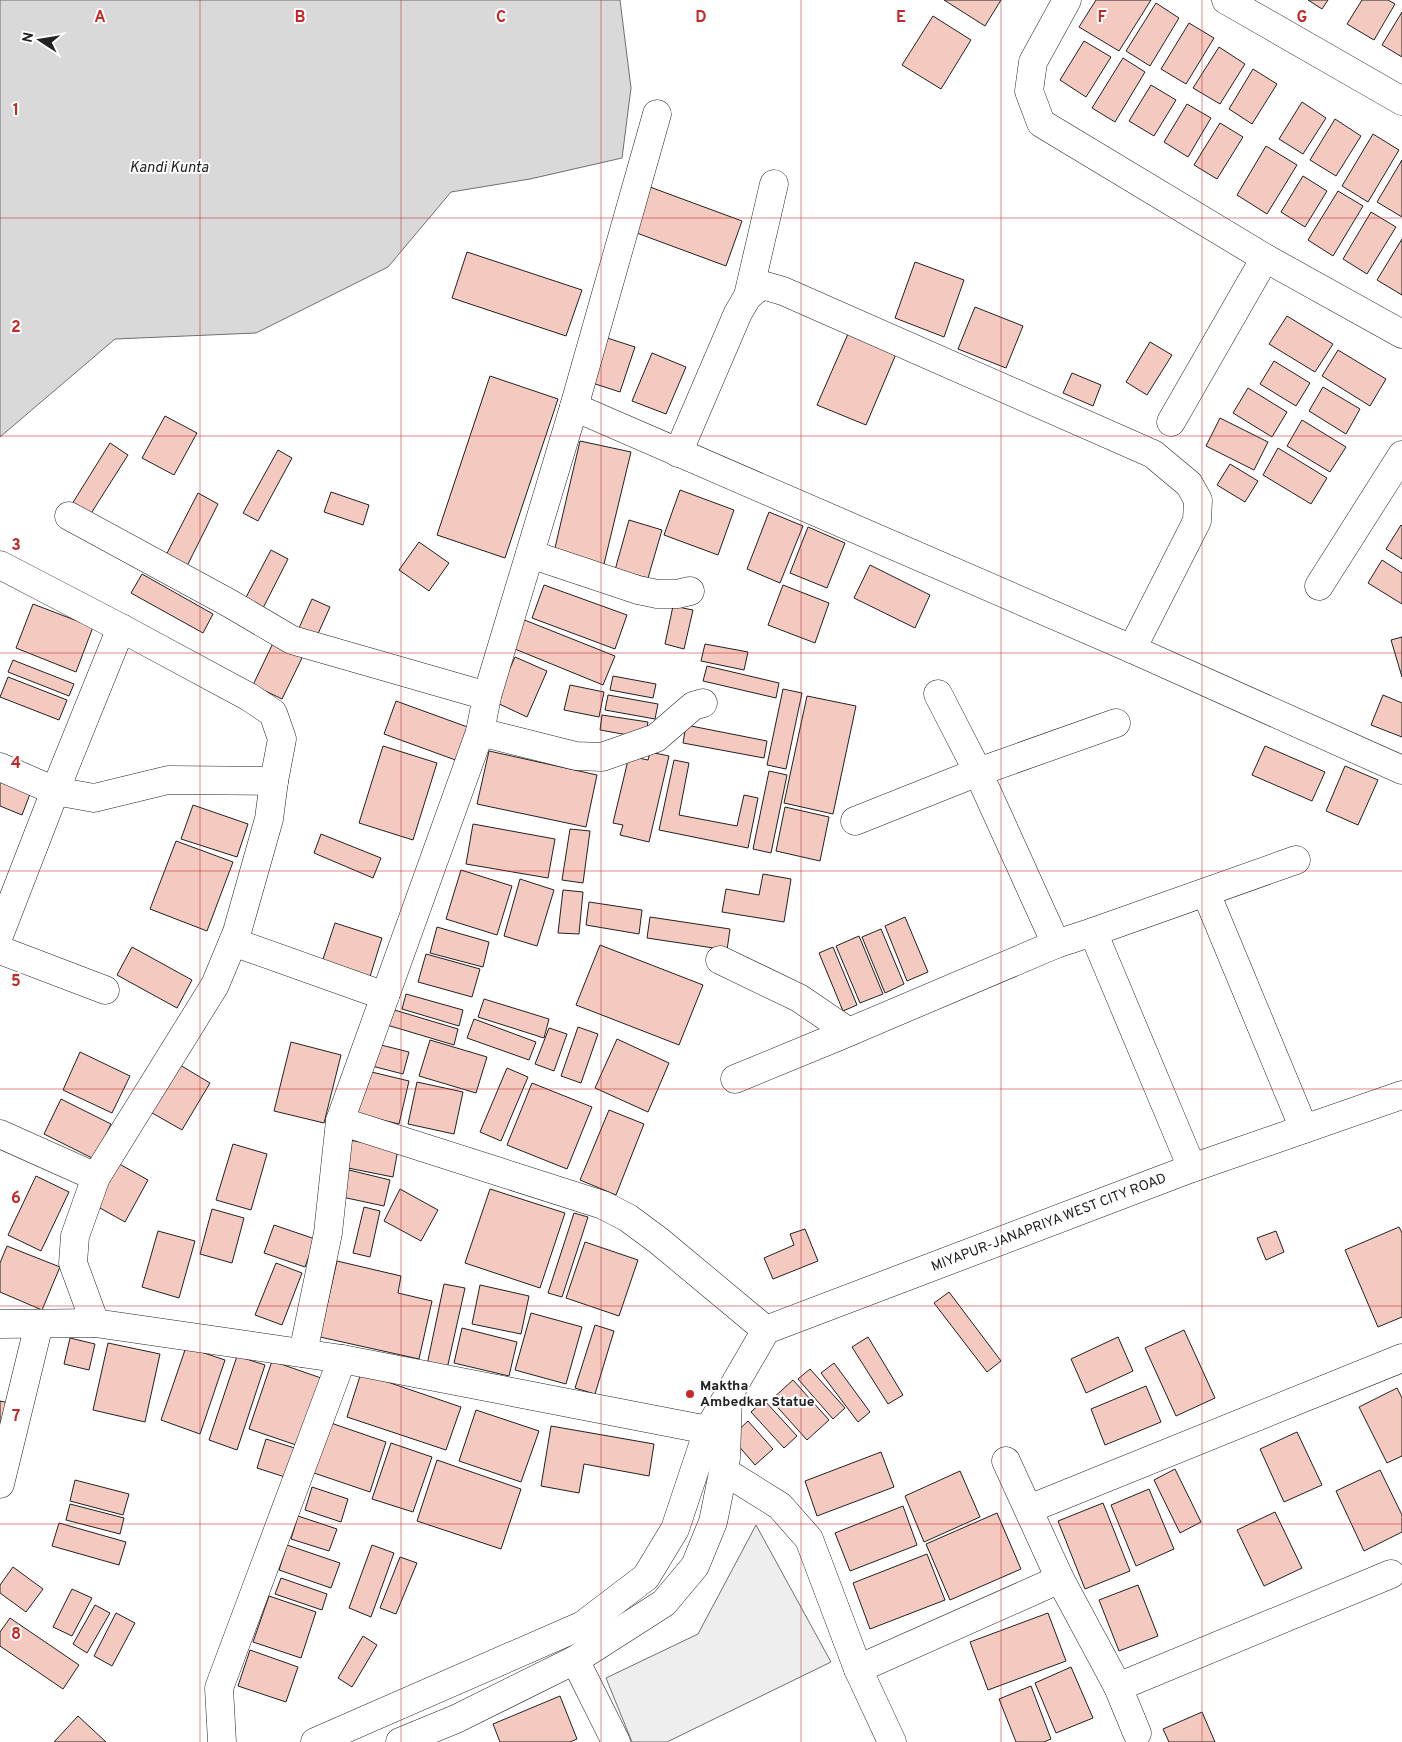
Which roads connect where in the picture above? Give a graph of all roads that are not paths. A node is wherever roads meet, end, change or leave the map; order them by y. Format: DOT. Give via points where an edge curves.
graph roads {
  1 [pos="1067,0"];
  2 [pos="1226,0"];
  3 [pos="1402,101"];
  4 [pos="657,114"];
  5 [pos="774,184"];
  6 [pos="1265,258"];
  7 [pos="748,296"];
  8 [pos="1402,334"];
  9 [pos="574,407"];
  10 [pos="1171,422"];
  11 [pos="678,452"];
  12 [pos="1402,456"];
  13 [pos="69,516"];
  14 [pos="530,554"];
  15 [pos="0,565"];
  16 [pos="1320,586"];
  17 [pos="690,591"];
  18 [pos="121,628"];
  19 [pos="1132,649"];
  20 [pos="938,694"];
  21 [pos="487,696"];
  22 [pos="703,703"];
  23 [pos="1116,723"];
  24 [pos="480,732"];
  25 [pos="0,768"];
  26 [pos="1402,770"];
  27 [pos="978,772"];
  28 [pos="274,781"];
  29 [pos="55,791"];
  30 [pos="855,821"];
  31 [pos="1296,860"];
  32 [pos="1206,893"];
  33 [pos="1092,932"];
  34 [pos="0,933"];
  35 [pos="233,942"];
  36 [pos="1056,944"];
  37 [pos="0,950"];
  38 [pos="720,960"];
  39 [pos="105,990"];
  40 [pos="385,996"];
  41 [pos="849,1032"];
  42 [pos="735,1079"];
  43 [pos="1402,1095"];
  44 [pos="340,1121"];
  45 [pos="1304,1129"];
  46 [pos="0,1134"];
  47 [pos="1192,1168"];
  48 [pos="96,1177"];
  49 [pos="95,1323"];
  50 [pos="0,1324"];
  51 [pos="39,1324"];
  52 [pos="766,1330"];
  53 [pos="302,1353"];
  54 [pos="1402,1358"];
  55 [pos="342,1359"];
  56 [pos="728,1394"];
  57 [pos="708,1430"];
  58 [pos="1006,1461"];
  59 [pos="724,1471"];
  60 [pos="0,1484"];
  61 [pos="1029,1510"];
  62 [pos="1392,1574"];
  63 [pos="1060,1579"];
  64 [pos="575,1660"];
  65 [pos="858,1669"];
  66 [pos="1118,1687"];
  67 [pos="1137,1733"];
  68 [pos="222,1742"];
  69 [pos="315,1742"];
  70 [pos="400,1742"];
  71 [pos="616,1742"];
  72 [pos="892,1742"];
  1 -- 6 [label="street" via="1033,62 1029,91 1041,123"];
  2 -- 3 [label="street"];
  4 -- 9 [label="street"];
  5 -- 7 [label="street"];
  6 -- 8 [label="street"];
  6 -- 10 [label="street"];
  7 -- 11 [label="street"];
  7 -- 19 [label="street" via="762,285 782,291 1153,454 1190,484 1198,500 1197,521"];
  9 -- 11 [label="street"];
  9 -- 14 [label="street"];
  11 -- 19 [label="street"];
  12 -- 16 [label="street"];
  13 -- 21 [label="street" via="292,640"];
  14 -- 17 [label="street" via="638,590 657,594"];
  14 -- 21 [label="street"];
  15 -- 18 [label="street"];
  18 -- 28 [label="street" via="273,713 282,739"];
  18 -- 29 [label="street"];
  19 -- 26 [label="street"];
  20 -- 27 [label="street"];
  21 -- 24 [label="street"];
  22 -- 24 [label="street" via="693,706 656,738 602,757 576,756"];
  23 -- 27 [label="street"];
  24 -- 40 [label="street"];
  25 -- 29 [label="street"];
  27 -- 30 [label="street"];
  27 -- 36 [label="street"];
  28 -- 29 [label="street" via="168,780 94,798"];
  28 -- 35 [label="street" via="269,818"];
  29 -- 34 [label="street"];
  31 -- 32 [label="street"];
  32 -- 33 [label="street"];
  32 -- 45 [label="street"];
  33 -- 36 [label="street"];
  33 -- 47 [label="street"];
  35 -- 40 [label="street"];
  35 -- 48 [label="street" via="215,985"];
  36 -- 41 [label="street"];
  37 -- 39 [label="street"];
  38 -- 41 [label="street" via="799,998"];
  40 -- 44 [label="street"];
  41 -- 42 [label="street"];
  43 -- 45 [label="street, MIYAPUR-JANAPRIYA WEST CITY ROAD"];
  44 -- 52 [label="street" via="603,1205 628,1218 659,1241"];
  44 -- 53 [label="street" via="328,1233"];
  45 -- 47 [label="street, MIYAPUR-JANAPRIYA WEST CITY ROAD"];
  46 -- 48 [label="street"];
  47 -- 52 [label="street, MIYAPUR-JANAPRIYA WEST CITY ROAD"];
  48 -- 49 [label="street" via="75,1236 74,1263"];
  49 -- 51 [label="street"];
  49 -- 53 [label="street"];
  50 -- 51 [label="street"];
  51 -- 60 [label="street"];
  52 -- 56 [label="street"];
  53 -- 55 [label="street"];
  54 -- 61 [label="street"];
  55 -- 57 [label="street"];
  55 -- 68 [label="street" via="219,1688"];
  56 -- 57 [label="street"];
  56 -- 59 [label="street"];
  57 -- 69 [label="street" via="675,1529 646,1577 583,1625"];
  58 -- 61 [label="street"];
  59 -- 64 [label="street" via="713,1522 695,1566 664,1602"];
  59 -- 65 [label="street" via="780,1506 809,1539"];
  61 -- 63 [label="street"];
  62 -- 66 [label="street"];
  63 -- 65 [label="street"];
  63 -- 66 [label="street"];
  64 -- 70 [label="street" via="456,1719"];
  64 -- 71 [label="street"];
  65 -- 72 [label="street"];
  66 -- 67 [label="street"];
}
